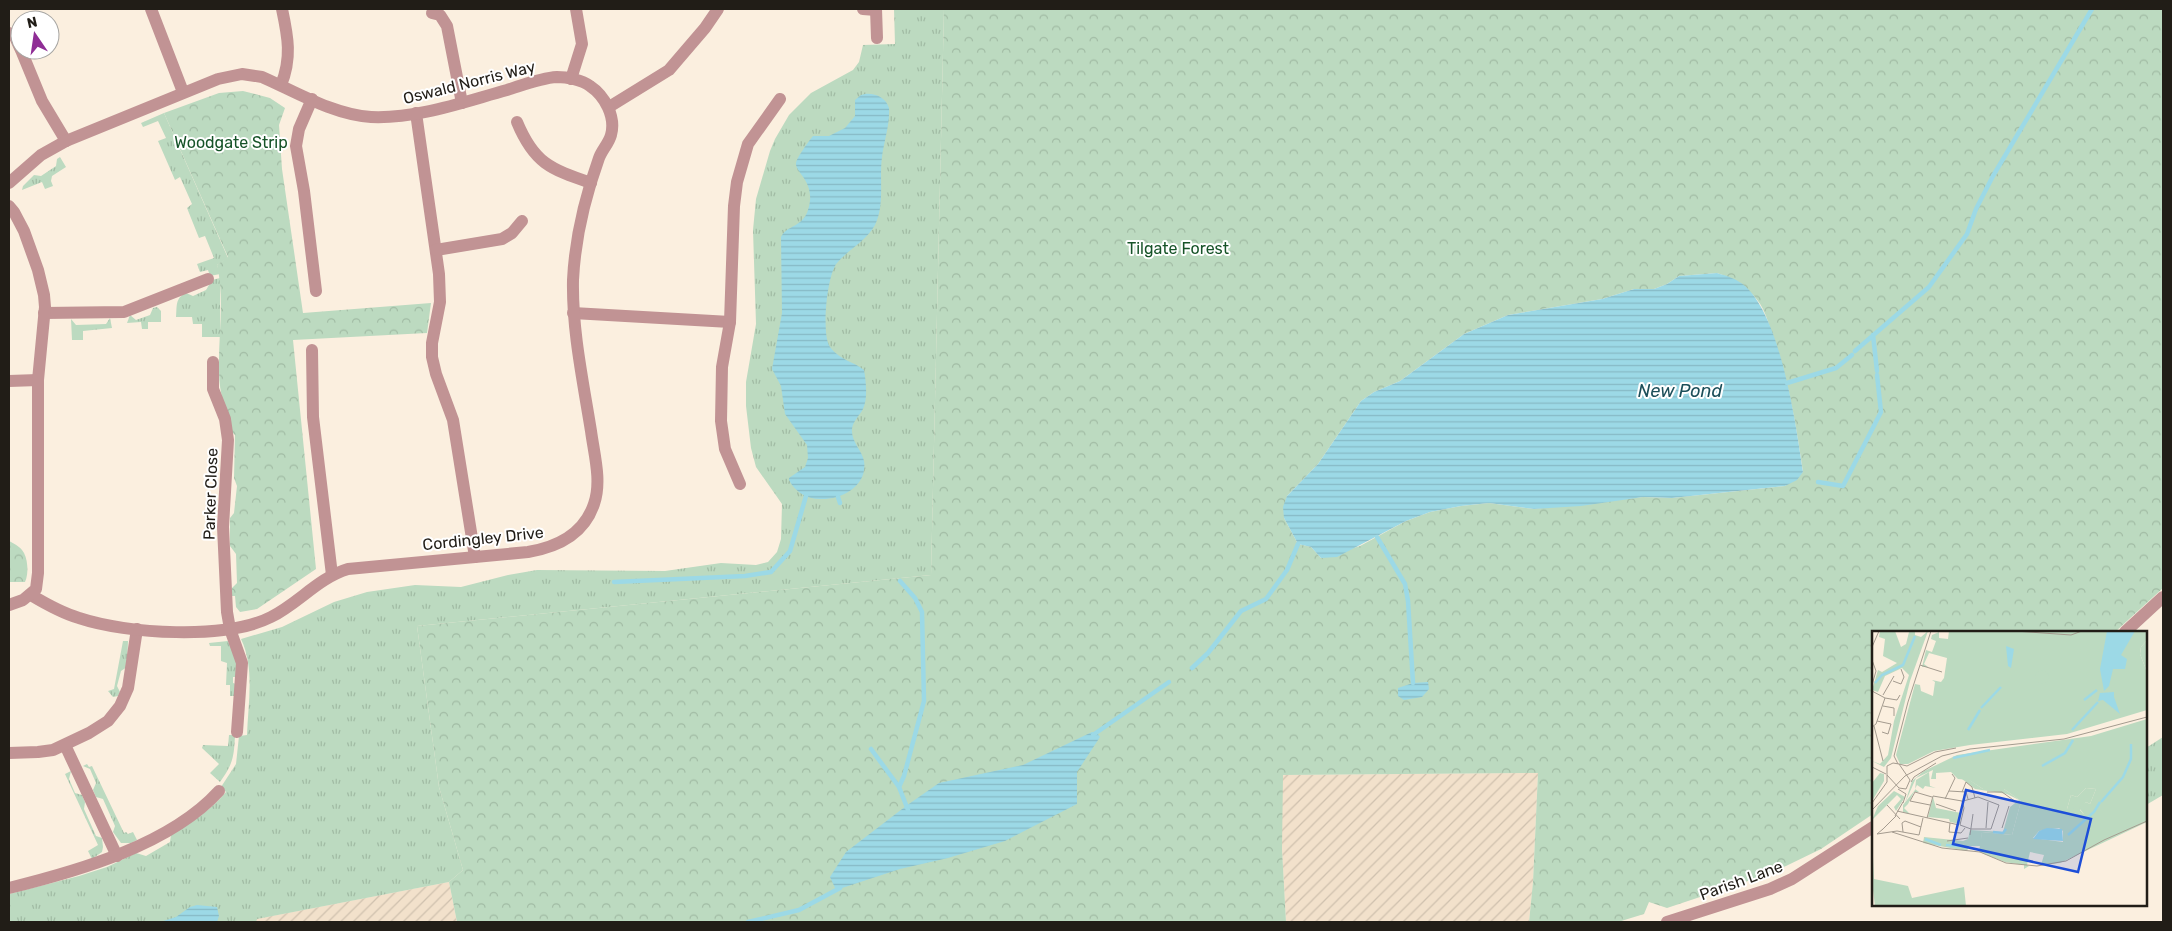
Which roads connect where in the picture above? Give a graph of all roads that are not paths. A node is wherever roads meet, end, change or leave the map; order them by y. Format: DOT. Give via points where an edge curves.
graph roads {
  1 [pos="151,9"];
  2 [pos="282,9"];
  3 [pos="576,9"];
  4 [pos="718,9"];
  5 [pos="872,9"];
  6 [pos="432,13"];
  7 [pos="877,38"];
  8 [pos="25,60"];
  9 [pos="571,79"];
  10 [pos="281,86"];
  11 [pos="183,92"];
  12 [pos="312,99"];
  13 [pos="780,99"];
  14 [pos="462,103"];
  15 [pos="608,107"];
  16 [pos="416,113"];
  17 [pos="518,122"];
  18 [pos="66,140"];
  19 [pos="591,183"];
  20 [pos="9,184"];
  21 [pos="9,206"];
  22 [pos="522,221"];
  23 [pos="436,250"];
  24 [pos="208,279"];
  25 [pos="316,291"];
  26 [pos="573,308"];
  27 [pos="44,312"];
  28 [pos="730,322"];
  29 [pos="312,350"];
  30 [pos="213,362"];
  31 [pos="38,380"];
  32 [pos="9,381"];
  33 [pos="740,484"];
  34 [pos="475,557"];
  35 [pos="332,575"];
  36 [pos="31,595"];
  37 [pos="2163,597"];
  38 [pos="9,605"];
  39 [pos="137,629"];
  40 [pos="230,629"];
  41 [pos="2126,631"];
  42 [pos="237,732"];
  43 [pos="65,745"];
  44 [pos="9,753"];
  45 [pos="219,791"];
  46 [pos="1872,828"];
  47 [pos="117,856"];
  48 [pos="9,888"];
  49 [pos="1667,922"];
  1 -- 11 [label="street"];
  2 -- 10 [label="street" via="289,51"];
  3 -- 9 [label="street" via="582,44"];
  4 -- 15 [label="street" via="669,70"];
  5 -- 7 [label="street"];
  6 -- 14 [label="street" via="440,15 446,26"];
  8 -- 18 [label="street" via="42,101"];
  9 -- 14 [label="street, Oswald Norris Way" via="555,77"];
  9 -- 15 [label="street, Oswald Norris Way" via="589,85"];
  10 -- 11 [label="street, Oswald Norris Way" via="262,77 236,74"];
  10 -- 12 [label="street, Oswald Norris Way"];
  11 -- 18 [label="street, Oswald Norris Way"];
  12 -- 16 [label="street, Oswald Norris Way" via="358,116"];
  12 -- 25 [label="street" via="299,129 296,146"];
  13 -- 28 [label="street" via="748,144 740,165 734,206"];
  14 -- 16 [label="street, Oswald Norris Way"];
  15 -- 19 [label="street" via="611,135"];
  16 -- 23 [label="street"];
  17 -- 19 [label="street" via="529,147 545,163 564,174"];
  18 -- 20 [label="street, Oswald Norris Way" via="41,155"];
  19 -- 26 [label="street" via="575,255"];
  21 -- 27 [label="street" via="20,221 38,270"];
  22 -- 23 [label="street" via="502,239"];
  23 -- 34 [label="street" via="440,302 432,357 453,420"];
  24 -- 27 [label="street" via="124,312"];
  26 -- 28 [label="street"];
  26 -- 34 [label="street, Cordingley Drive" via="597,477 592,509 575,533 555,546"];
  27 -- 31 [label="street"];
  28 -- 33 [label="street" via="722,367 721,420 725,449"];
  29 -- 35 [label="street" via="313,417"];
  30 -- 40 [label="street, Parker Close" via="213,390 225,420 228,440 223,528 226,612"];
  31 -- 32 [label="street"];
  31 -- 36 [label="street" via="38,573 36,589"];
  34 -- 35 [label="street, Cordingley Drive" via="370,566"];
  35 -- 40 [label="street, Cordingley Drive" via="271,617"];
  36 -- 38 [label="street"];
  36 -- 39 [label="street, Cordingley Drive" via="78,618"];
  37 -- 41 [label="street"];
  39 -- 40 [label="street, Cordingley Drive"];
  39 -- 43 [label="street" via="131,676 115,714 100,727"];
  40 -- 42 [label="street" via="242,663"];
  43 -- 44 [label="street" via="38,752"];
  43 -- 47 [label="street"];
  45 -- 47 [label="street" via="182,822"];
  46 -- 49 [label="street, Parish Lane" via="1792,879"];
  47 -- 48 [label="street"];
}
